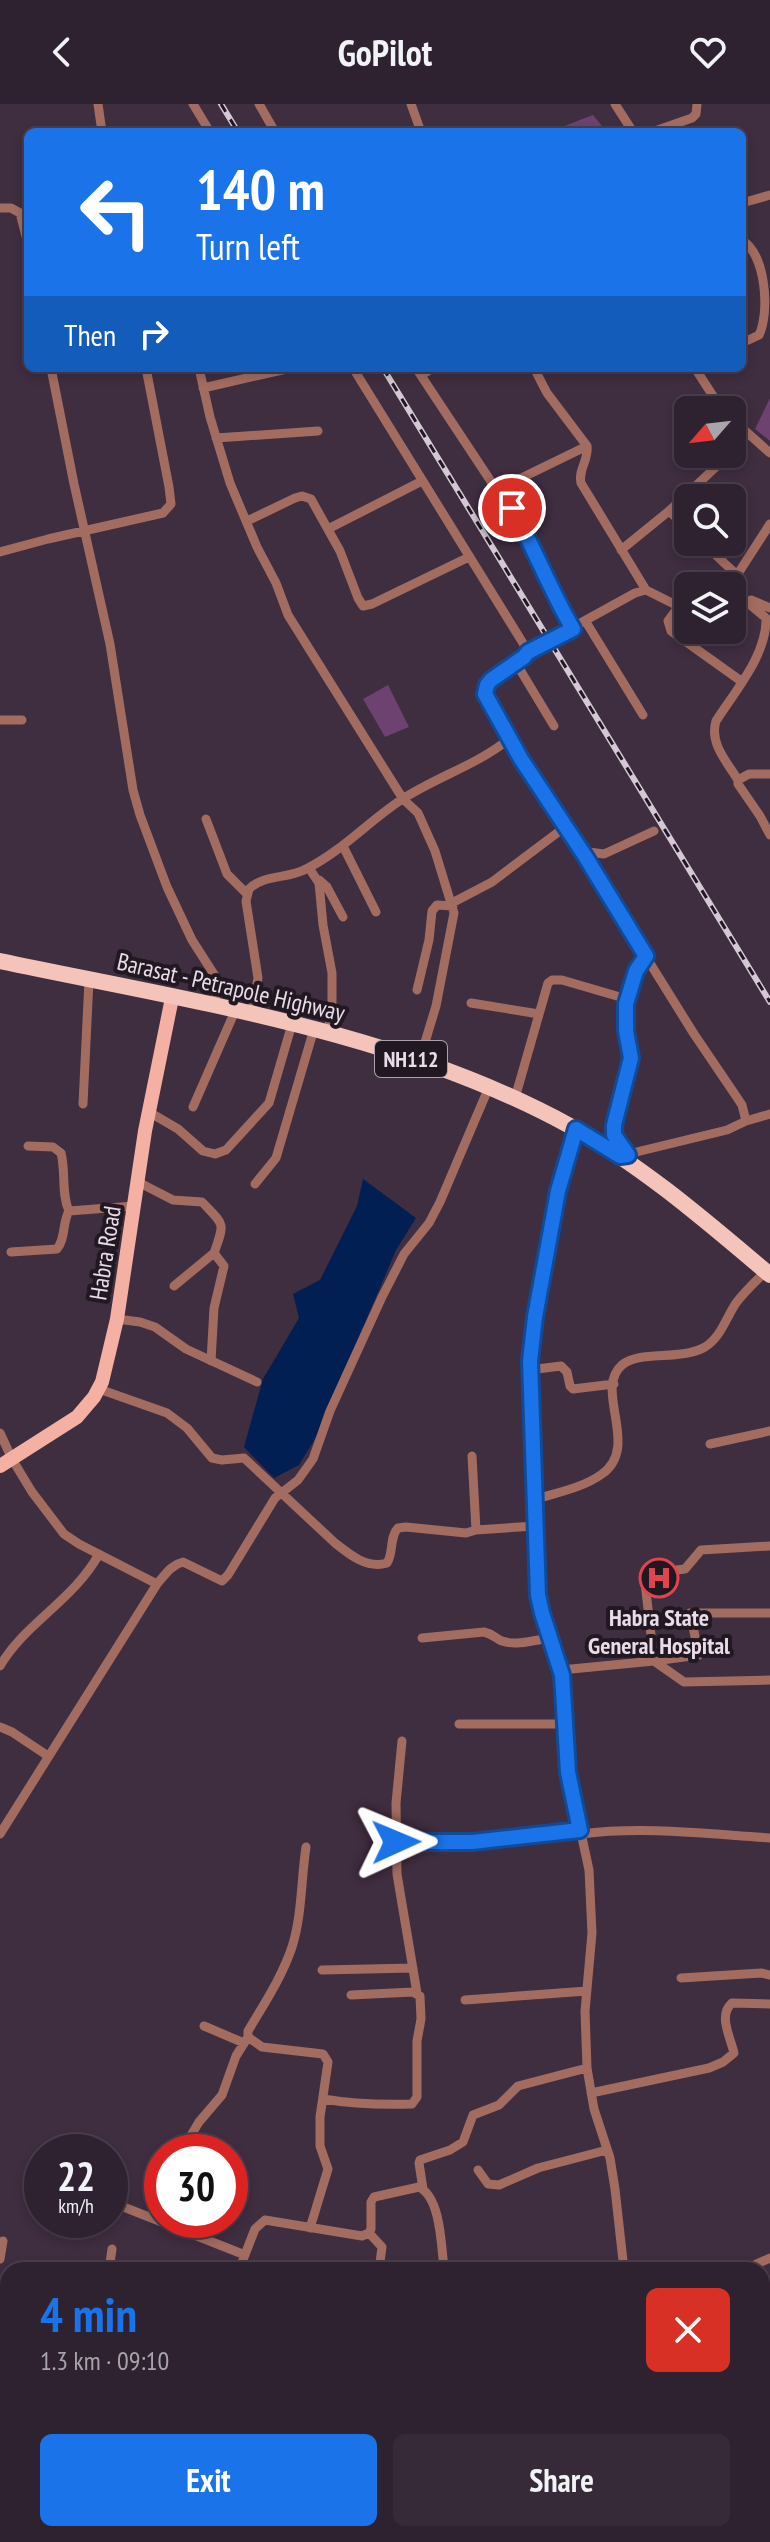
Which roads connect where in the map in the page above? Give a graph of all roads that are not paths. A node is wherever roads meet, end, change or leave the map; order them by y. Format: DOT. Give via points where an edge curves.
graph roads {
  1 [pos="98,104"];
  2 [pos="193,104"];
  3 [pos="259,104"];
  4 [pos="411,104"];
  5 [pos="615,104"];
  6 [pos="697,104"];
  7 [pos="101,128"];
  8 [pos="208,128"];
  9 [pos="273,128"];
  10 [pos="420,128"];
  11 [pos="630,128"];
  12 [pos="663,128"];
  13 [pos="770,195"];
  14 [pos="746,202"];
  15 [pos="0,208"];
  16 [pos="24,228"];
  17 [pos="746,243"];
  18 [pos="746,341"];
  19 [pos="52,372"];
  20 [pos="147,372"];
  21 [pos="200,372"];
  22 [pos="273,372"];
  23 [pos="355,372"];
  24 [pos="419,372"];
  25 [pos="536,372"];
  26 [pos="698,372"];
  27 [pos="203,388"];
  28 [pos="713,396"];
  29 [pos="318,431"];
  30 [pos="746,432"];
  31 [pos="216,438"];
  32 [pos="587,446"];
  33 [pos="770,453"];
  34 [pos="715,468"];
  35 [pos="422,481"];
  36 [pos="502,489"];
  37 [pos="669,511"];
  38 [pos="674,516"];
  39 [pos="247,521"];
  40 [pos="770,524"];
  41 [pos="328,529"];
  42 [pos="84,532"];
  43 [pos="621,550"];
  44 [pos="0,552"];
  45 [pos="717,556"];
  46 [pos="469,557"];
  47 [pos="734,572"];
  48 [pos="739,572"];
  49 [pos="646,590"];
  50 [pos="746,596"];
  51 [pos="746,601"];
  52 [pos="674,604"];
  53 [pos="770,608"];
  54 [pos="674,616"];
  55 [pos="586,622"];
  56 [pos="573,629"];
  57 [pos="674,633"];
  58 [pos="689,644"];
  59 [pos="528,652"];
  60 [pos="516,663"];
  61 [pos="741,681"];
  62 [pos="643,715"];
  63 [pos="0,720"];
  64 [pos="22,720"];
  65 [pos="554,726"];
  66 [pos="509,739"];
  67 [pos="770,774"];
  68 [pos="738,780"];
  69 [pos="403,799"];
  70 [pos="206,819"];
  71 [pos="565,827"];
  72 [pos="654,831"];
  73 [pos="770,835"];
  74 [pos="343,846"];
  75 [pos="581,851"];
  76 [pos="309,868"];
  77 [pos="317,879"];
  78 [pos="246,893"];
  79 [pos="452,904"];
  80 [pos="376,912"];
  81 [pos="343,917"];
  82 [pos="646,956"];
  83 [pos="0,961"];
  84 [pos="89,980"];
  85 [pos="417,990"];
  86 [pos="172,998"];
  87 [pos="627,999"];
  88 [pos="471,1003"];
  89 [pos="209,1006"];
  90 [pos="243,1013"];
  91 [pos="539,1014"];
  92 [pos="292,1024"];
  93 [pos="321,1031"];
  94 [pos="419,1062"];
  95 [pos="489,1087"];
  96 [pos="515,1098"];
  97 [pos="83,1104"];
  98 [pos="193,1107"];
  99 [pos="149,1112"];
  100 [pos="770,1114"];
  101 [pos="746,1121"];
  102 [pos="576,1129"];
  103 [pos="28,1146"];
  104 [pos="624,1156"];
  105 [pos="138,1182"];
  106 [pos="255,1184"];
  107 [pos="134,1206"];
  108 [pos="69,1211"];
  109 [pos="11,1252"];
  110 [pos="214,1253"];
  111 [pos="768,1273"];
  112 [pos="174,1286"];
  113 [pos="117,1319"];
  114 [pos="211,1361"];
  115 [pos="529,1370"];
  116 [pos="257,1382"];
  117 [pos="614,1384"];
  118 [pos="99,1389"];
  119 [pos="770,1431"];
  120 [pos="0,1433"];
  121 [pos="710,1444"];
  122 [pos="472,1456"];
  123 [pos="6,1462"];
  124 [pos="281,1493"];
  125 [pos="533,1500"];
  126 [pos="534,1526"];
  127 [pos="476,1530"];
  128 [pos="770,1546"];
  129 [pos="99,1554"];
  130 [pos="157,1584"];
  131 [pos="770,1613"];
  132 [pos="422,1638"];
  133 [pos="550,1638"];
  134 [pos="654,1661"];
  135 [pos="0,1666"];
  136 [pos="561,1670"];
  137 [pos="770,1680"];
  138 [pos="459,1724"];
  139 [pos="565,1724"];
  140 [pos="0,1727"];
  141 [pos="402,1741"];
  142 [pos="48,1756"];
  143 [pos="581,1832"];
  144 [pos="0,1834"];
  145 [pos="770,1838"];
  146 [pos="396,1842"];
  147 [pos="306,1847"];
  148 [pos="413,1968"];
  149 [pos="322,1970"];
  150 [pos="770,1975"];
  151 [pos="681,1978"];
  152 [pos="587,1991"];
  153 [pos="417,1993"];
  154 [pos="351,1995"];
  155 [pos="465,2000"];
  156 [pos="770,2004"];
  157 [pos="204,2026"];
  158 [pos="246,2040"];
  159 [pos="587,2068"];
  160 [pos="591,2093"];
  161 [pos="323,2099"];
  162 [pos="192,2134"];
  163 [pos="607,2150"];
  164 [pos="478,2170"];
  165 [pos="423,2189"];
  166 [pos="310,2228"];
  167 [pos="369,2233"];
  168 [pos="202,2238"];
  169 [pos="3,2241"];
  170 [pos="112,2249"];
  171 [pos="245,2255"];
  172 [pos="0,2259"];
  173 [pos="110,2262"];
  174 [pos="242,2262"];
  175 [pos="380,2262"];
  176 [pos="443,2262"];
  177 [pos="623,2262"];
  1 -- 7 [label="street"];
  2 -- 8 [label="street"];
  3 -- 9 [label="street"];
  4 -- 10 [label="street"];
  5 -- 11 [label="street"];
  6 -- 12 [label="street" via="692,118"];
  13 -- 14 [label="street"];
  15 -- 16 [label="street" via="20,213"];
  17 -- 18 [label="street" via="762,268 764,322 759,335"];
  19 -- 42 [label="street"];
  20 -- 42 [label="street" via="171,504 163,513"];
  21 -- 27 [label="street"];
  22 -- 27 [label="street"];
  23 -- 35 [label="street"];
  24 -- 36 [label="street" via="492,483"];
  25 -- 32 [label="street"];
  26 -- 28 [label="street"];
  27 -- 31 [label="street"];
  29 -- 31 [label="street"];
  30 -- 33 [label="street"];
  31 -- 39 [label="street"];
  32 -- 36 [label="street"];
  32 -- 43 [label="street" via="581,483"];
  34 -- 37 [label="street"];
  35 -- 41 [label="street"];
  35 -- 46 [label="street"];
  36 -- 56 [label="street"];
  37 -- 38 [label="street"];
  37 -- 43 [label="street"];
  39 -- 41 [label="street" via="302,496 311,499"];
  39 -- 69 [label="street" via="288,615"];
  40 -- 48 [label="street"];
  41 -- 46 [label="street" via="363,606"];
  42 -- 44 [label="street"];
  42 -- 89 [label="street" via="110,644 133,790 167,887 215,976 216,996"];
  43 -- 49 [label="street"];
  45 -- 47 [label="street"];
  46 -- 59 [label="street"];
  49 -- 52 [label="street"];
  49 -- 55 [label="street"];
  50 -- 53 [label="street"];
  51 -- 61 [label="street" via="766,618 764,641"];
  54 -- 57 [label="street" via="668,625"];
  55 -- 56 [label="street"];
  55 -- 62 [label="street"];
  56 -- 59 [label="street"];
  58 -- 61 [label="street"];
  59 -- 60 [label="street"];
  60 -- 65 [label="street"];
  60 -- 66 [label="street" via="485,689"];
  61 -- 68 [label="street" via="713,730"];
  63 -- 64 [label="street"];
  66 -- 69 [label="street"];
  66 -- 71 [label="street"];
  67 -- 68 [label="street"];
  68 -- 73 [label="street"];
  69 -- 74 [label="street"];
  69 -- 79 [label="street" via="418,813"];
  70 -- 78 [label="street" via="227,874"];
  71 -- 75 [label="street"];
  71 -- 79 [label="street" via="492,882"];
  72 -- 75 [label="street" via="604,854"];
  74 -- 76 [label="street"];
  74 -- 80 [label="street"];
  75 -- 82 [label="street"];
  76 -- 77 [label="street"];
  76 -- 78 [label="street" via="254,883"];
  77 -- 81 [label="street"];
  77 -- 93 [label="street" via="332,973"];
  78 -- 90 [label="street" via="258,978"];
  79 -- 85 [label="street" via="437,905 432,911"];
  79 -- 94 [label="street" via="447,960"];
  82 -- 87 [label="street"];
  82 -- 101 [label="street" via="742,1105"];
  83 -- 84 [label="highway, Barasat - Petrapole Highway / NH112"];
  84 -- 86 [label="highway, Barasat - Petrapole Highway / NH112"];
  84 -- 97 [label="street"];
  86 -- 89 [label="highway, Barasat - Petrapole Highway / NH112"];
  86 -- 99 [label="main road, Habra Road"];
  87 -- 91 [label="street" via="556,979 545,987"];
  87 -- 104 [label="street" via="631,1058 613,1132"];
  88 -- 91 [label="street"];
  89 -- 90 [label="highway, Barasat - Petrapole Highway / NH112"];
  90 -- 92 [label="highway, Barasat - Petrapole Highway / NH112"];
  90 -- 98 [label="street"];
  91 -- 96 [label="street"];
  92 -- 93 [label="highway, Barasat - Petrapole Highway / NH112"];
  92 -- 99 [label="street" via="269,1103 226,1150 203,1151"];
  93 -- 94 [label="highway, Barasat - Petrapole Highway / NH112"];
  93 -- 106 [label="street" via="276,1158"];
  94 -- 95 [label="highway, Barasat - Petrapole Highway / NH112"];
  95 -- 96 [label="highway, Barasat - Petrapole Highway / NH112"];
  95 -- 124 [label="street" via="440,1202 404,1254 372,1317 313,1459"];
  96 -- 102 [label="highway, Barasat - Petrapole Highway / NH112"];
  99 -- 105 [label="main road, Habra Road"];
  100 -- 101 [label="street"];
  101 -- 104 [label="street"];
  102 -- 104 [label="highway, Barasat - Petrapole Highway / NH112"];
  102 -- 115 [label="street" via="558,1191"];
  103 -- 108 [label="street" via="53,1147 61,1153"];
  104 -- 111 [label="highway, Barasat - Petrapole Highway / NH112"];
  105 -- 107 [label="main road, Habra Road"];
  105 -- 110 [label="street" via="173,1200 202,1202 221,1225"];
  107 -- 108 [label="street"];
  107 -- 113 [label="main road, Habra Road"];
  108 -- 109 [label="street" via="57,1249"];
  110 -- 112 [label="street"];
  110 -- 114 [label="street" via="224,1266 214,1308"];
  111 -- 117 [label="street" via="735,1305 707,1346 624,1363"];
  113 -- 114 [label="street" via="148,1324"];
  113 -- 118 [label="main road, Habra Road"];
  114 -- 116 [label="street"];
  115 -- 117 [label="street" via="561,1366 573,1389"];
  115 -- 125 [label="street"];
  117 -- 125 [label="street" via="619,1440 608,1469 588,1482"];
  118 -- 123 [label="main road, Habra Road" via="77,1417"];
  118 -- 124 [label="street" via="167,1413 212,1458 244,1458"];
  119 -- 121 [label="street"];
  120 -- 123 [label="street"];
  122 -- 127 [label="street"];
  123 -- 129 [label="street" via="64,1534"];
  124 -- 127 [label="street" via="350,1555 373,1565 387,1563 398,1528"];
  124 -- 130 [label="street" via="222,1581 183,1562"];
  125 -- 126 [label="street"];
  126 -- 127 [label="street"];
  126 -- 133 [label="street" via="538,1595"];
  128 -- 134 [label="street" via="701,1550 685,1569 644,1574"];
  129 -- 130 [label="street"];
  129 -- 135 [label="street" via="79,1585"];
  130 -- 142 [label="street"];
  131 -- 134 [label="street" via="690,1613 699,1655"];
  132 -- 133 [label="street" via="484,1632 503,1641"];
  133 -- 136 [label="street"];
  134 -- 136 [label="street"];
  134 -- 137 [label="street" via="684,1682"];
  136 -- 139 [label="street"];
  138 -- 139 [label="street"];
  139 -- 143 [label="street" via="568,1772"];
  140 -- 142 [label="street"];
  141 -- 146 [label="street"];
  142 -- 144 [label="street"];
  143 -- 145 [label="street" via="652,1830"];
  143 -- 146 [label="street"];
  143 -- 152 [label="street" via="592,1921"];
  146 -- 148 [label="street"];
  147 -- 158 [label="street" via="291,1951"];
  148 -- 149 [label="street"];
  148 -- 153 [label="street"];
  150 -- 151 [label="street"];
  152 -- 155 [label="street"];
  152 -- 159 [label="street"];
  153 -- 154 [label="street"];
  153 -- 161 [label="street" via="421,2019 415,2102"];
  156 -- 160 [label="street" via="732,2003 726,2008 734,2053 723,2062"];
  157 -- 158 [label="street"];
  158 -- 161 [label="street" via="262,2047 323,2054 328,2062"];
  158 -- 162 [label="street" via="222,2095"];
  159 -- 160 [label="street"];
  159 -- 165 [label="street" via="518,2086 499,2105 473,2115 463,2142 420,2160"];
  160 -- 163 [label="street"];
  161 -- 166 [label="street" via="320,2146 328,2169"];
  163 -- 164 [label="street" via="538,2168 499,2185 488,2184"];
  163 -- 177 [label="street"];
  165 -- 167 [label="street" via="374,2197"];
  165 -- 176 [label="street" via="433,2204"];
  166 -- 167 [label="street"];
  166 -- 171 [label="street" via="265,2220 255,2229"];
  167 -- 175 [label="street" via="382,2247"];
  168 -- 171 [label="street"];
  169 -- 172 [label="street"];
  170 -- 173 [label="street"];
  171 -- 174 [label="street"];
}
